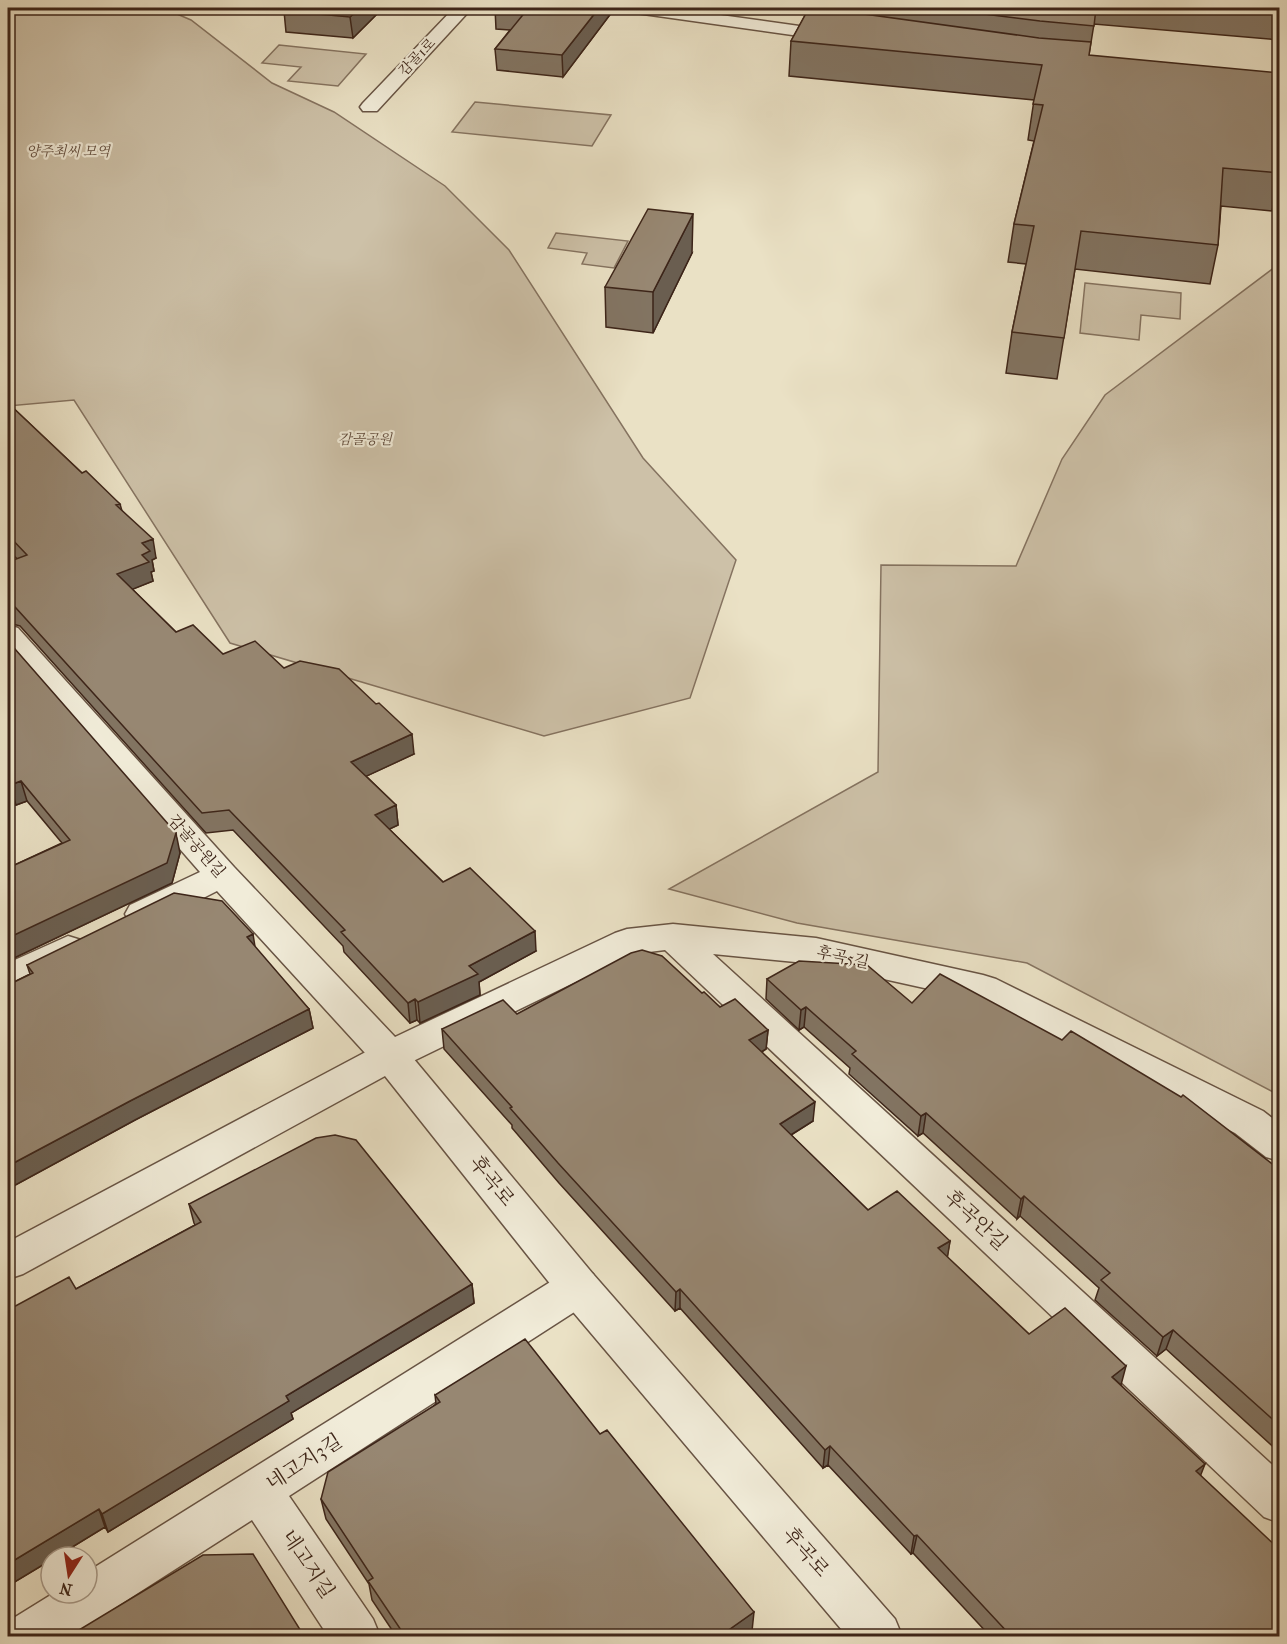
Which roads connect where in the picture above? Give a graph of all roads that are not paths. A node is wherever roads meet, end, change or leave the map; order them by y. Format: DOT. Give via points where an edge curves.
graph roads {
  1 [pos="463,8"];
  2 [pos="636,8"];
  3 [pos="857,39"];
  4 [pos="370,107"];
  5 [pos="8,634"];
  6 [pos="222,875"];
  7 [pos="673,937"];
  8 [pos="8,978"];
  9 [pos="390,1056"];
  10 [pos="1280,1146"];
  11 [pos="8,1262"];
  12 [pos="578,1287"];
  13 [pos="259,1491"];
  14 [pos="1280,1502"];
  15 [pos="29,1636"];
  16 [pos="356,1636"];
  17 [pos="878,1636"];
  1 -- 4 [label="street, 감골1로"];
  2 -- 3 [label="street"];
  5 -- 6 [label="street, 감골공원길"];
  6 -- 8 [label="street"];
  6 -- 9 [label="street, 감골공원길"];
  7 -- 9 [label="street, 후곡5길" via="627,942"];
  7 -- 10 [label="street, 후곡5길" via="816,951 983,988 1249,1122"];
  7 -- 14 [label="street, 후곡안길"];
  9 -- 11 [label="street"];
  9 -- 12 [label="street, 후곡로"];
  12 -- 13 [label="street, 네고지3길"];
  12 -- 17 [label="street, 후곡로"];
  13 -- 15 [label="street, 네고지3길"];
  13 -- 16 [label="street, 네고지길"];
}
